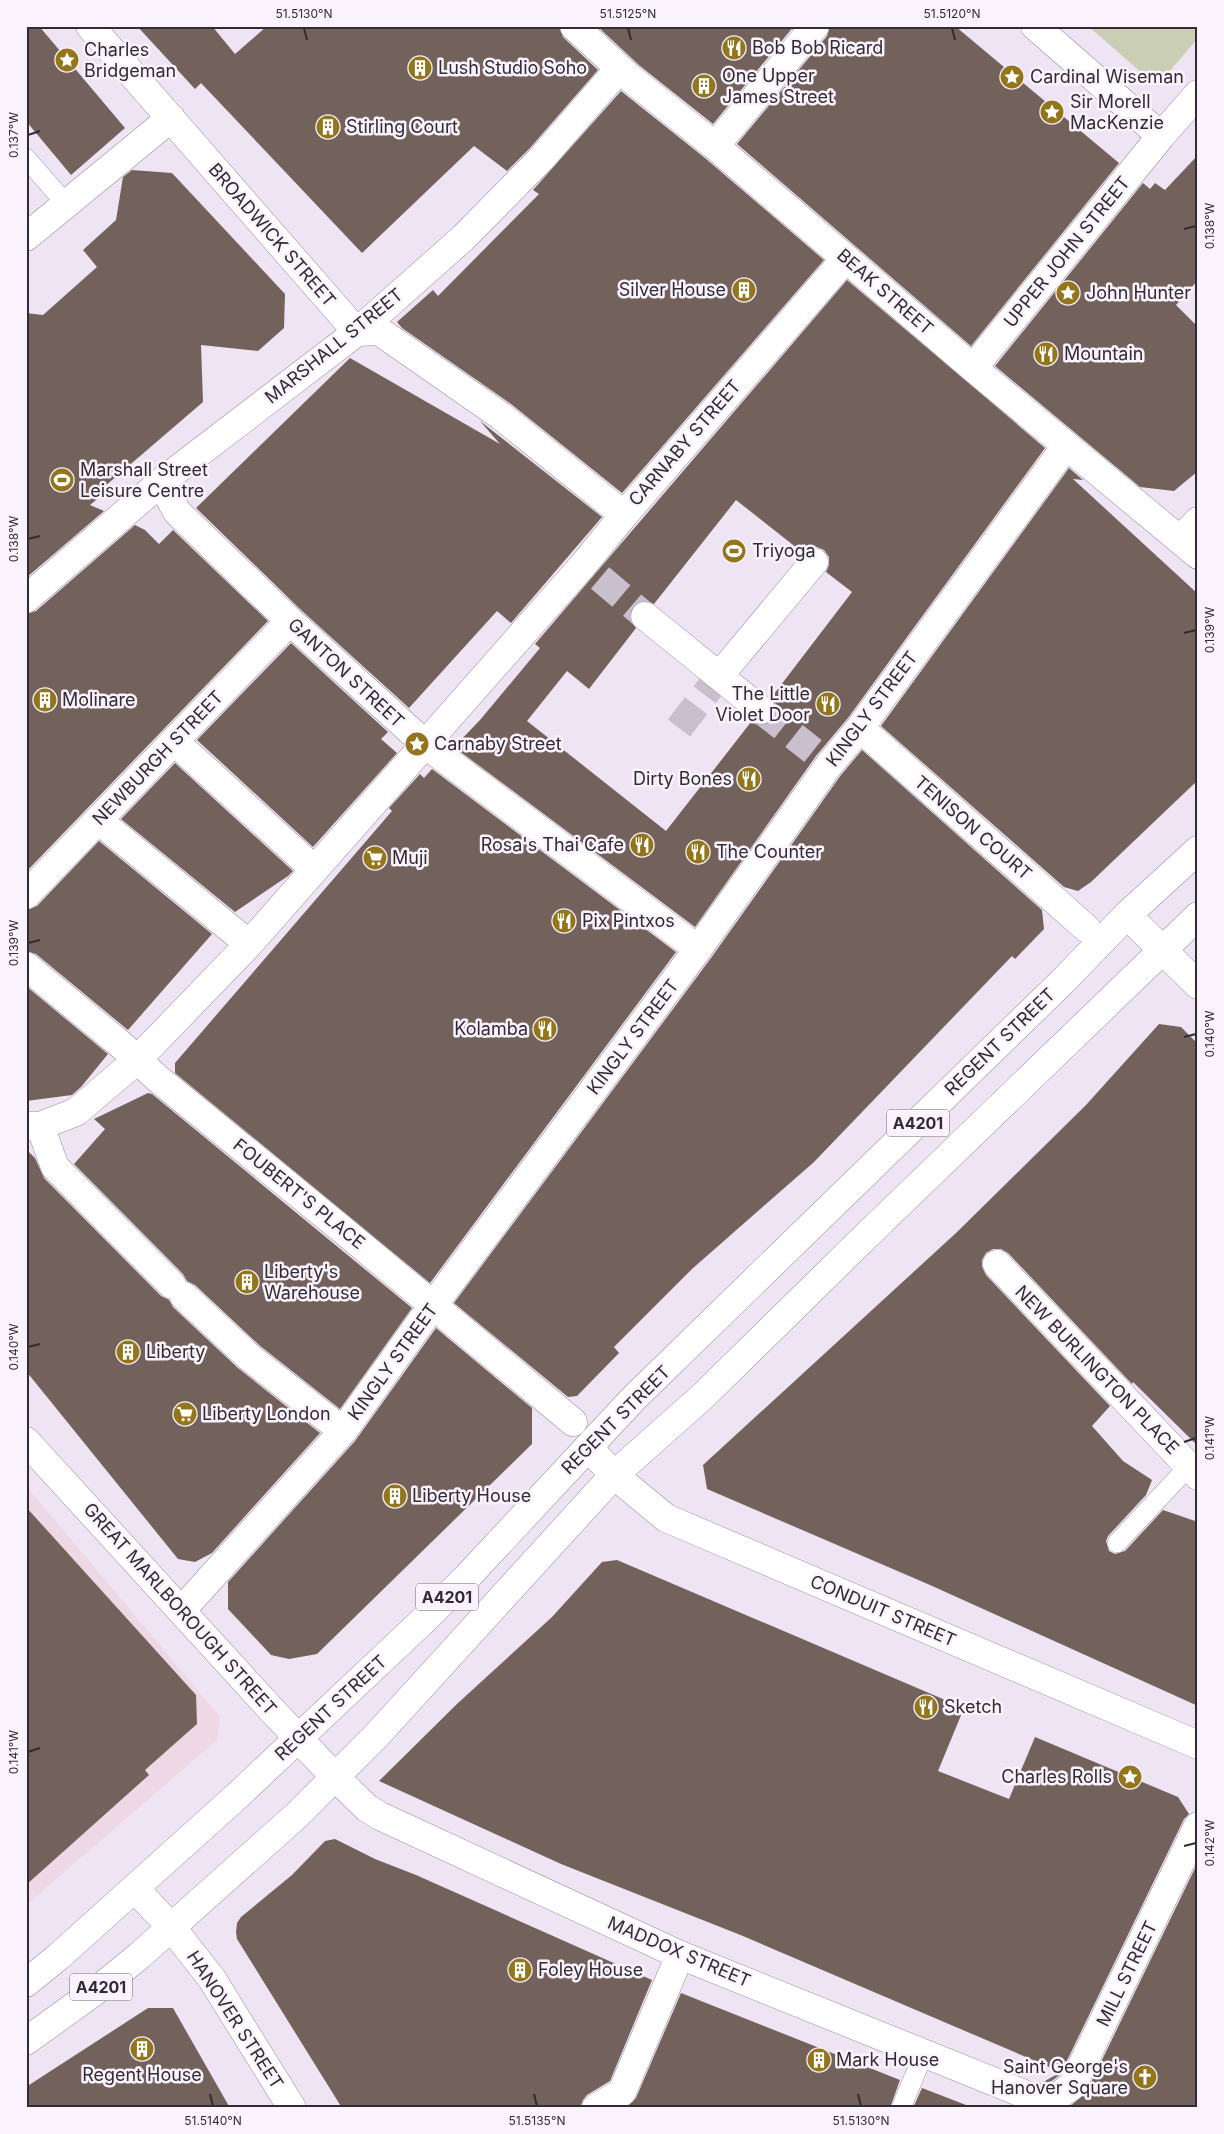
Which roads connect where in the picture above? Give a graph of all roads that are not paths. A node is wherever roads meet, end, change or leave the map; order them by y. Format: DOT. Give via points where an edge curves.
graph roads {
  1 [pos="90,26"];
  2 [pos="574,26"];
  3 [pos="815,26"];
  4 [pos="1035,26"];
  5 [pos="619,69"];
  6 [pos="1198,94"];
  7 [pos="171,118"];
  8 [pos="1161,136"];
  9 [pos="714,146"];
  10 [pos="26,158"];
  11 [pos="66,204"];
  12 [pos="26,237"];
  13 [pos="846,258"];
  14 [pos="357,332"];
  15 [pos="973,368"];
  16 [pos="1066,446"];
  17 [pos="161,482"];
  18 [pos="624,514"];
  19 [pos="1192,539"];
  20 [pos="814,562"];
  21 [pos="26,599"];
  22 [pos="646,616"];
  23 [pos="290,621"];
  24 [pos="718,676"];
  25 [pos="761,710"];
  26 [pos="860,728"];
  27 [pos="174,741"];
  28 [pos="426,745"];
  29 [pos="98,820"];
  30 [pos="1198,850"];
  31 [pos="314,869"];
  32 [pos="26,895"];
  33 [pos="1127,915"];
  34 [pos="1198,916"];
  35 [pos="1086,928"];
  36 [pos="250,944"];
  37 [pos="698,949"];
  38 [pos="1162,951"];
  39 [pos="26,966"];
  40 [pos="1198,985"];
  41 [pos="137,1060"];
  42 [pos="33,1126"];
  43 [pos="997,1264"];
  44 [pos="433,1306"];
  45 [pos="572,1422"];
  46 [pos="343,1431"];
  47 [pos="26,1440"];
  48 [pos="588,1447"];
  49 [pos="1193,1471"];
  50 [pos="614,1476"];
  51 [pos="1117,1542"];
  52 [pos="181,1611"];
  53 [pos="298,1739"];
  54 [pos="1198,1745"];
  55 [pos="335,1777"];
  56 [pos="1198,1826"];
  57 [pos="134,1889"];
  58 [pos="172,1928"];
  59 [pos="680,1955"];
  60 [pos="26,1984"];
  61 [pos="26,2041"];
  62 [pos="924,2053"];
  63 [pos="292,2108"];
  64 [pos="596,2108"];
  65 [pos="901,2108"];
  66 [pos="1032,2108"];
  67 [pos="1040,2108"];
  1 -- 7 [label="street, BROADWICK STREET"];
  2 -- 5 [label="street, BEAK STREET"];
  3 -- 9 [label="street"];
  4 -- 8 [label="street"];
  5 -- 9 [label="street, BEAK STREET"];
  5 -- 14 [label="street, MARSHALL STREET" via="513,188 463,238"];
  6 -- 8 [label="street, UPPER JOHN STREET"];
  7 -- 11 [label="street"];
  7 -- 14 [label="street, BROADWICK STREET"];
  8 -- 15 [label="street, UPPER JOHN STREET"];
  9 -- 13 [label="street, BEAK STREET"];
  10 -- 11 [label="lane"];
  11 -- 12 [label="street"];
  13 -- 15 [label="street, BEAK STREET"];
  13 -- 18 [label="street, CARNABY STREET"];
  14 -- 17 [label="street, MARSHALL STREET"];
  14 -- 18 [label="street" via="379,331 501,416"];
  15 -- 16 [label="street, BEAK STREET"];
  16 -- 19 [label="street, BEAK STREET"];
  16 -- 26 [label="street, KINGLY STREET"];
  17 -- 21 [label="street, MARSHALL STREET"];
  17 -- 23 [label="street, GANTON STREET" via="176,512"];
  18 -- 28 [label="street, CARNABY STREET" via="592,571"];
  20 -- 24 [label="street"];
  22 -- 24 [label="street"];
  23 -- 27 [label="street, NEWBURGH STREET"];
  23 -- 28 [label="street, GANTON STREET"];
  24 -- 25 [label="street"];
  26 -- 35 [label="street, TENISON COURT"];
  26 -- 37 [label="street, KINGLY STREET" via="821,758"];
  27 -- 29 [label="street, NEWBURGH STREET"];
  27 -- 31 [label="street"];
  28 -- 31 [label="street, CARNABY STREET"];
  28 -- 37 [label="street, GANTON STREET"];
  29 -- 32 [label="street, NEWBURGH STREET"];
  29 -- 36 [label="street"];
  30 -- 33 [label="street, REGENT STREET / A4201"];
  31 -- 36 [label="street, CARNABY STREET"];
  33 -- 38 [label="street"];
  33 -- 48 [label="street, REGENT STREET / A4201" via="634,1398"];
  34 -- 38 [label="street, A4201"];
  36 -- 41 [label="street, CARNABY STREET"];
  37 -- 44 [label="street, KINGLY STREET"];
  38 -- 40 [label="street"];
  38 -- 50 [label="street, A4201" via="704,1396"];
  39 -- 41 [label="street, FOUBERT'S PLACE"];
  41 -- 42 [label="street, CARNABY STREET" via="76,1112"];
  41 -- 44 [label="street, FOUBERT'S PLACE"];
  42 -- 46 [label="street" via="55,1167 178,1291 249,1357"];
  43 -- 49 [label="street, NEW BURLINGTON PLACE"];
  44 -- 45 [label="street, FOUBERT'S PLACE"];
  44 -- 46 [label="street, KINGLY STREET"];
  46 -- 52 [label="street, KINGLY STREET"];
  47 -- 52 [label="street, GREAT MARLBOROUGH STREET"];
  48 -- 50 [label="street, CONDUIT STREET"];
  48 -- 53 [label="street, REGENT STREET / A4201" via="468,1576"];
  49 -- 51 [label="lane"];
  50 -- 54 [label="street, CONDUIT STREET" via="666,1518"];
  50 -- 55 [label="street, A4201" via="384,1728"];
  52 -- 53 [label="street, GREAT MARLBOROUGH STREET"];
  53 -- 55 [label="street, GREAT MARLBOROUGH STREET"];
  53 -- 57 [label="street, REGENT STREET / A4201"];
  55 -- 58 [label="street, A4201"];
  55 -- 59 [label="street, MADDOX STREET" via="380,1816"];
  56 -- 67 [label="street, MILL STREET" via="1072,2086"];
  57 -- 58 [label="street, HANOVER STREET"];
  57 -- 60 [label="street, REGENT STREET / A4201"];
  58 -- 61 [label="street, A4201" via="101,1987"];
  58 -- 63 [label="street, HANOVER STREET" via="212,1979"];
  59 -- 62 [label="street, MADDOX STREET"];
  59 -- 64 [label="street" via="622,2092"];
  62 -- 65 [label="lane"];
  62 -- 66 [label="street, MADDOX STREET" via="1022,2094"];
}
